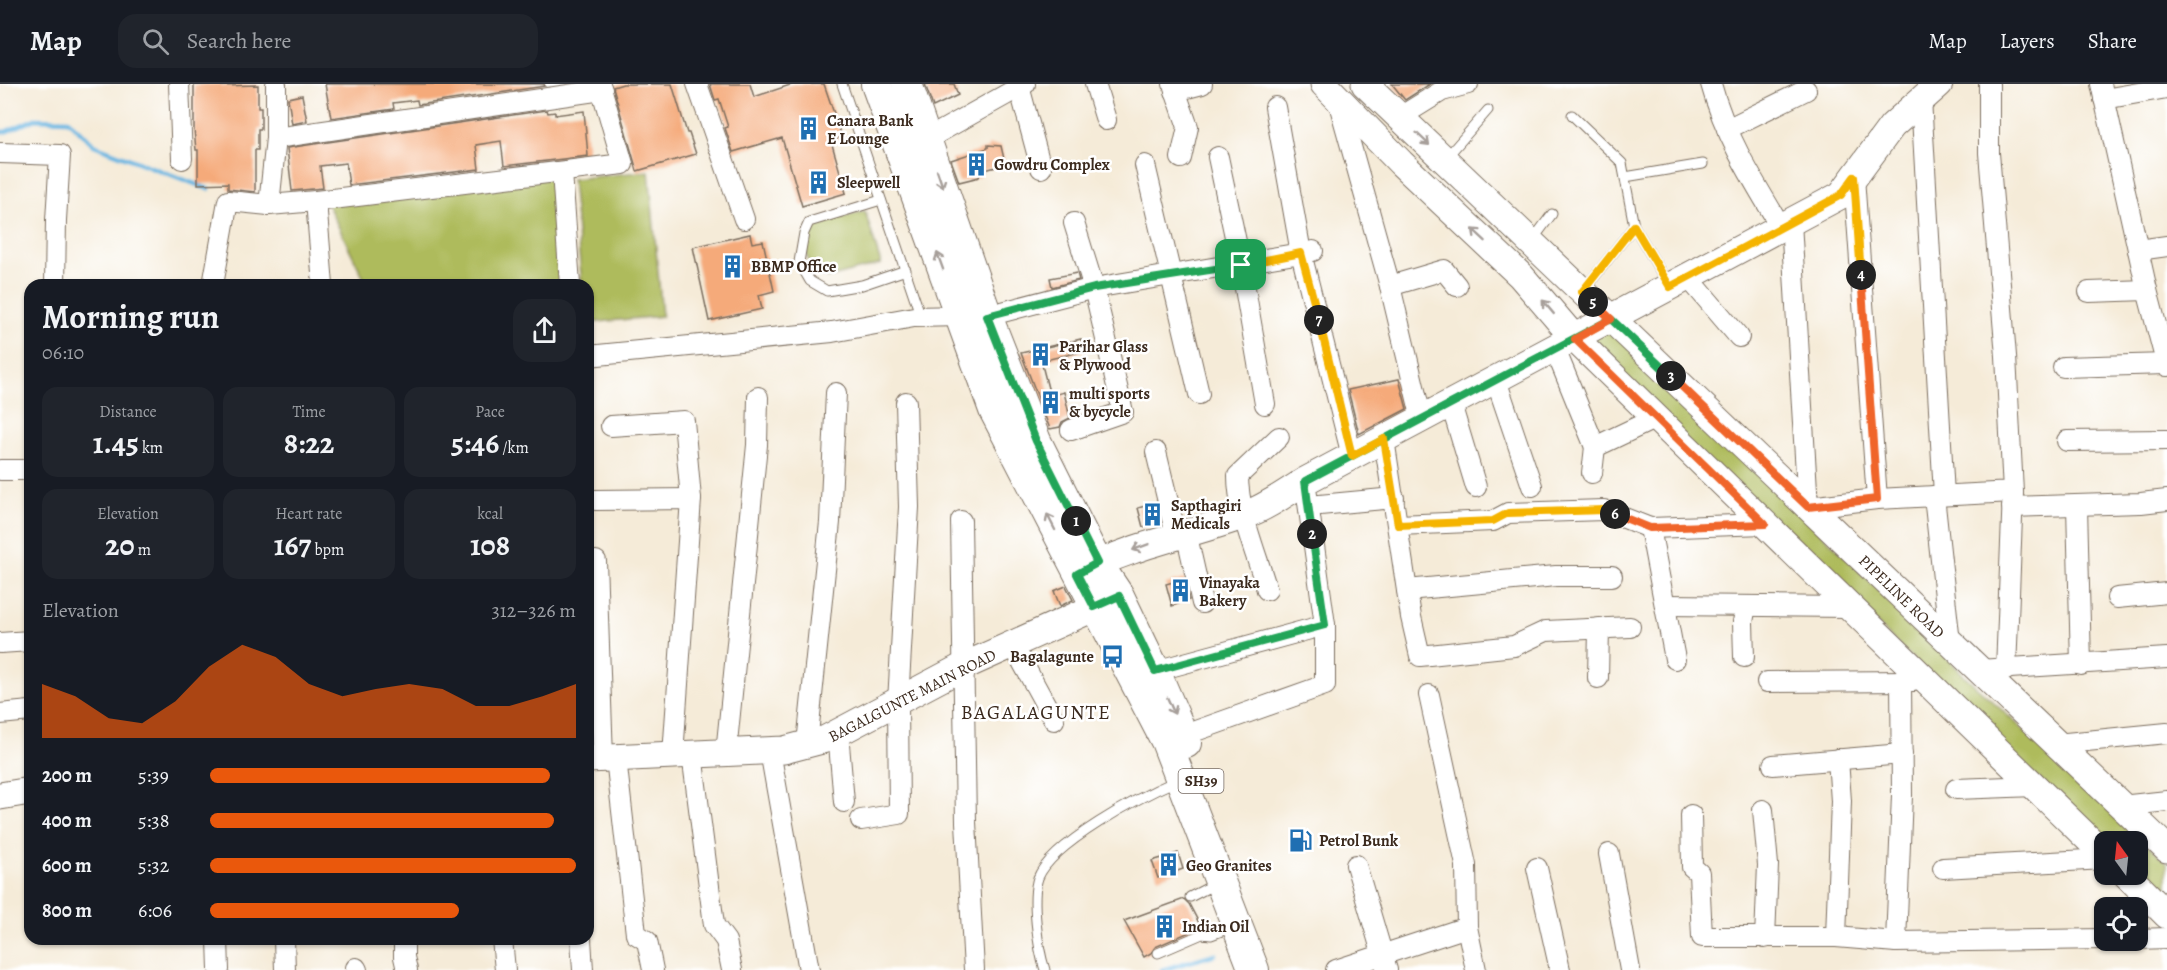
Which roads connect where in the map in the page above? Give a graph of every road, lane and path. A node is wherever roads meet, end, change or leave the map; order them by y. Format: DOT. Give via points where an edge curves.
graph roads {
  1 [pos="179,84"];
  2 [pos="276,84"];
  3 [pos="697,84"];
  4 [pos="842,84"];
  5 [pos="876,84"];
  6 [pos="907,84"];
  7 [pos="1095,84"];
  8 [pos="1202,84"];
  9 [pos="1365,84"];
  10 [pos="1468,84"];
  11 [pos="1712,84"];
  12 [pos="1989,84"];
  13 [pos="1022,85"];
  14 [pos="1810,86"];
  15 [pos="601,87"];
  16 [pos="1174,87"];
  17 [pos="2167,88"];
  18 [pos="1331,91"];
  19 [pos="1930,92"];
  20 [pos="2102,92"];
  21 [pos="1275,106"];
  22 [pos="1488,110"];
  23 [pos="1572,115"];
  24 [pos="1400,117"];
  25 [pos="1106,120"];
  26 [pos="1727,129"];
  27 [pos="276,138"];
  28 [pos="927,139"];
  29 [pos="0,153"];
  30 [pos="1218,157"];
  31 [pos="1181,158"];
  32 [pos="182,159"];
  33 [pos="1444,159"];
  34 [pos="1703,164"];
  35 [pos="1145,165"];
  36 [pos="1041,168"];
  37 [pos="562,172"];
  38 [pos="1625,177"];
  39 [pos="1854,177"];
  40 [pos="881,200"];
  41 [pos="316,201"];
  42 [pos="269,204"];
  43 [pos="1552,214"];
  44 [pos="744,219"];
  45 [pos="1074,223"];
  46 [pos="1786,224"];
  47 [pos="1634,226"];
  48 [pos="1531,243"];
  49 [pos="2167,246"];
  50 [pos="2138,250"];
  51 [pos="1307,252"];
  52 [pos="1241,265"];
  53 [pos="906,270"];
  54 [pos="1170,276"];
  55 [pos="55,279"];
  56 [pos="214,279"];
  57 [pos="322,279"];
  58 [pos="570,279"];
  59 [pos="1679,282"];
  60 [pos="1390,286"];
  61 [pos="1457,286"];
  62 [pos="1094,288"];
  63 [pos="1582,292"];
  64 [pos="2089,292"];
  65 [pos="2155,298"];
  66 [pos="974,316"];
  67 [pos="921,317"];
  68 [pos="1611,319"];
  69 [pos="1739,337"];
  70 [pos="1565,344"];
  71 [pos="594,355"];
  72 [pos="2167,365"];
  73 [pos="2063,367"];
  74 [pos="1496,380"];
  75 [pos="836,393"];
  76 [pos="1199,394"];
  77 [pos="758,397"];
  78 [pos="906,402"];
  79 [pos="1266,404"];
  80 [pos="1451,404"];
  81 [pos="1656,418"];
  82 [pos="1422,420"];
  83 [pos="611,426"];
  84 [pos="1071,430"];
  85 [pos="1280,437"];
  86 [pos="1384,439"];
  87 [pos="2167,440"];
  88 [pos="2067,441"];
  89 [pos="1595,447"];
  90 [pos="1156,452"];
  91 [pos="1352,456"];
  92 [pos="0,470"];
  93 [pos="24,470"];
  94 [pos="1592,472"];
  95 [pos="1532,486"];
  96 [pos="1476,488"];
  97 [pos="1307,493"];
  98 [pos="1939,496"];
  99 [pos="1394,498"];
  100 [pos="691,499"];
  101 [pos="1877,499"];
  102 [pos="595,500"];
  103 [pos="2013,500"];
  104 [pos="2167,500"];
  105 [pos="2077,506"];
  106 [pos="1808,507"];
  107 [pos="1244,515"];
  108 [pos="961,520"];
  109 [pos="1765,524"];
  110 [pos="1398,525"];
  111 [pos="1650,528"];
  112 [pos="1181,534"];
  113 [pos="596,561"];
  114 [pos="1087,568"];
  115 [pos="1612,576"];
  116 [pos="1267,590"];
  117 [pos="1407,590"];
  118 [pos="2167,593"];
  119 [pos="2117,598"];
  120 [pos="1107,602"];
  121 [pos="1202,603"];
  122 [pos="1665,605"];
  123 [pos="1746,606"];
  124 [pos="1851,607"];
  125 [pos="1325,625"];
  126 [pos="1630,627"];
  127 [pos="1599,628"];
  128 [pos="24,641"];
  129 [pos="0,643"];
  130 [pos="1950,643"];
  131 [pos="1012,645"];
  132 [pos="1744,657"];
  133 [pos="2167,658"];
  134 [pos="1675,659"];
  135 [pos="2080,665"];
  136 [pos="962,668"];
  137 [pos="1993,670"];
  138 [pos="1155,671"];
  139 [pos="1598,678"];
  140 [pos="1914,681"];
  141 [pos="1767,682"];
  142 [pos="1429,695"];
  143 [pos="897,702"];
  144 [pos="24,712"];
  145 [pos="0,714"];
  146 [pos="1054,720"];
  147 [pos="838,733"];
  148 [pos="2167,733"];
  149 [pos="1175,739"];
  150 [pos="807,744"];
  151 [pos="2056,744"];
  152 [pos="770,751"];
  153 [pos="726,753"];
  154 [pos="1902,754"];
  155 [pos="682,755"];
  156 [pos="602,758"];
  157 [pos="1838,759"];
  158 [pos="1773,765"];
  159 [pos="1180,779"];
  160 [pos="2035,786"];
  161 [pos="1956,789"];
  162 [pos="24,792"];
  163 [pos="0,796"];
  164 [pos="2167,801"];
  165 [pos="844,802"];
  166 [pos="2121,806"];
  167 [pos="1763,810"];
  168 [pos="1691,815"];
  169 [pos="861,820"];
  170 [pos="2140,831"];
  171 [pos="2094,833"];
  172 [pos="2148,839"];
  173 [pos="2094,844"];
  174 [pos="2167,849"];
  175 [pos="1609,854"];
  176 [pos="2167,857"];
  177 [pos="2094,860"];
  178 [pos="1356,865"];
  179 [pos="1537,868"];
  180 [pos="1943,868"];
  181 [pos="1220,882"];
  182 [pos="2137,885"];
  183 [pos="2148,885"];
  184 [pos="1190,897"];
  185 [pos="2167,903"];
  186 [pos="2167,915"];
  187 [pos="1237,926"];
  188 [pos="1467,927"];
  189 [pos="1836,937"];
  190 [pos="1765,938"];
  191 [pos="2167,938"];
  192 [pos="2094,939"];
  193 [pos="2148,939"];
  194 [pos="1896,942"];
  195 [pos="218,945"];
  196 [pos="284,945"];
  197 [pos="404,945"];
  198 [pos="503,945"];
  199 [pos="581,945"];
  200 [pos="1158,953"];
  201 [pos="1385,962"];
  202 [pos="219,970"];
  203 [pos="285,970"];
  204 [pos="407,970"];
  205 [pos="505,970"];
  206 [pos="583,970"];
  207 [pos="653,970"];
  208 [pos="732,970"];
  209 [pos="809,970"];
  210 [pos="974,970"];
  211 [pos="1045,970"];
  212 [pos="1254,970"];
  213 [pos="1273,970"];
  214 [pos="1336,970"];
  215 [pos="1476,970"];
  216 [pos="1560,970"];
  217 [pos="1630,970"];
  1 -- 32 [label="street"];
  2 -- 27 [label="street"];
  3 -- 44 [label="street"];
  4 -- 40 [label="lane"];
  66 -- 5 [label="main road, one-way"];
  6 -- 28 [label="main road"];
  7 -- 25 [label="street"];
  8 -- 16 [label="street"];
  9 -- 24 [label="main road, PIPELINE ROAD"];
  10 -- 24 [label="street" via="1442,91"];
  11 -- 26 [label="street"];
  12 -- 103 [label="street" via="1989,153"];
  13 -- 28 [label="street"];
  13 -- 36 [label="street"];
  14 -- 26 [label="street"];
  15 -- 27 [label="street"];
  15 -- 37 [label="street" via="622,164"];
  16 -- 31 [label="street" via="1188,127"];
  17 -- 20 [label="street"];
  18 -- 60 [label="street"];
  70 -- 18 [label="main road, one-way" via="1521,276"];
  19 -- 39 [label="main road" via="1892,126"];
  19 -- 98 [label="street"];
  20 -- 50 [label="street"];
  21 -- 51 [label="street"];
  22 -- 33 [label="lane"];
  23 -- 38 [label="lane" via="1622,163"];
  24 -- 33 [label="main road, PIPELINE ROAD, one-way"];
  26 -- 46 [label="street" via="1748,171"];
  27 -- 42 [label="street"];
  28 -- 66 [label="main road, one-way"];
  29 -- 55 [label="street" via="60,155"];
  30 -- 52 [label="street"];
  33 -- 48 [label="main road, PIPELINE ROAD"];
  34 -- 38 [label="lane"];
  35 -- 54 [label="street"];
  37 -- 41 [label="street"];
  37 -- 58 [label="street"];
  38 -- 47 [label="lane"];
  39 -- 46 [label="main road" via="1841,195"];
  39 -- 101 [label="street"];
  40 -- 53 [label="lane"];
  40 -- 53 [label="lane" via="809,222 799,262 810,281 827,291 862,285"];
  41 -- 42 [label="street"];
  41 -- 57 [label="street"];
  42 -- 56 [label="street" via="228,201"];
  43 -- 48 [label="lane"];
  45 -- 62 [label="street"];
  46 -- 59 [label="main road"];
  46 -- 106 [label="street"];
  47 -- 59 [label="lane"];
  47 -- 63 [label="lane"];
  48 -- 63 [label="main road, PIPELINE ROAD"];
  49 -- 50 [label="street"];
  50 -- 65 [label="street"];
  51 -- 52 [label="street"];
  51 -- 91 [label="street"];
  52 -- 54 [label="street"];
  52 -- 79 [label="street"];
  53 -- 67 [label="lane"];
  54 -- 62 [label="street"];
  54 -- 76 [label="street"];
  59 -- 68 [label="main road"];
  59 -- 69 [label="street"];
  60 -- 61 [label="street" via="1444,270"];
  60 -- 82 [label="street"];
  62 -- 66 [label="street"];
  62 -- 84 [label="street" via="1123,412"];
  63 -- 68 [label="main road, PIPELINE ROAD"];
  64 -- 65 [label="street"];
  65 -- 72 [label="street"];
  66 -- 67 [label="street"];
  66 -- 114 [label="main road" via="994,410"];
  67 -- 71 [label="street" via="832,332"];
  68 -- 70 [label="main road"];
  68 -- 106 [label="main road, PIPELINE ROAD"];
  70 -- 74 [label="main road"];
  70 -- 81 [label="main road" via="1604,368"];
  70 -- 89 [label="street"];
  72 -- 73 [label="street"];
  74 -- 80 [label="main road"];
  74 -- 95 [label="street"];
  75 -- 150 [label="street" via="830,522"];
  77 -- 153 [label="street" via="757,445"];
  78 -- 143 [label="street" via="909,507"];
  80 -- 82 [label="main road"];
  80 -- 96 [label="street"];
  81 -- 89 [label="street"];
  81 -- 109 [label="main road"];
  82 -- 86 [label="main road"];
  83 -- 100 [label="street" via="684,421"];
  85 -- 107 [label="street" via="1238,476"];
  86 -- 91 [label="main road"];
  86 -- 99 [label="street"];
  87 -- 88 [label="street"];
  89 -- 94 [label="street"];
  90 -- 112 [label="street"];
  91 -- 97 [label="main road"];
  92 -- 93 [label="street"];
  97 -- 99 [label="street"];
  97 -- 107 [label="main road"];
  97 -- 125 [label="street"];
  98 -- 101 [label="street"];
  98 -- 103 [label="street"];
  98 -- 130 [label="street"];
  99 -- 110 [label="street"];
  100 -- 102 [label="street"];
  100 -- 155 [label="street"];
  101 -- 106 [label="street"];
  103 -- 105 [label="street"];
  103 -- 137 [label="street"];
  104 -- 105 [label="street"];
  105 -- 135 [label="street"];
  106 -- 130 [label="main road, PIPELINE ROAD"];
  107 -- 112 [label="main road"];
  107 -- 116 [label="street"];
  108 -- 136 [label="street"];
  109 -- 111 [label="street"];
  109 -- 124 [label="main road"];
  110 -- 111 [label="street" via="1493,521 1508,513 1604,510"];
  110 -- 117 [label="street"];
  111 -- 122 [label="street"];
  112 -- 114 [label="main road, one-way"];
  112 -- 121 [label="street"];
  113 -- 156 [label="street"];
  114 -- 120 [label="main road"];
  115 -- 117 [label="street" via="1556,576"];
  117 -- 127 [label="street" via="1420,656 1514,646 1546,631"];
  118 -- 119 [label="street"];
  120 -- 131 [label="main road, BAGALGUNTE MAIN ROAD"];
  120 -- 138 [label="main road, SH39"];
  120 -- 149 [label="main road"];
  122 -- 123 [label="street"];
  122 -- 134 [label="street"];
  123 -- 124 [label="street"];
  123 -- 132 [label="street"];
  124 -- 140 [label="main road"];
  125 -- 138 [label="street"];
  125 -- 149 [label="street" via="1325,685"];
  126 -- 127 [label="street"];
  127 -- 139 [label="street"];
  128 -- 129 [label="street"];
  130 -- 137 [label="main road, PIPELINE ROAD"];
  131 -- 136 [label="main road, BAGALGUNTE MAIN ROAD"];
  131 -- 146 [label="street"];
  133 -- 135 [label="street"];
  135 -- 137 [label="street"];
  136 -- 143 [label="main road, BAGALGUNTE MAIN ROAD"];
  136 -- 210 [label="street"];
  137 -- 151 [label="main road, PIPELINE ROAD"];
  138 -- 149 [label="main road, SH39, one-way"];
  140 -- 141 [label="street"];
  140 -- 154 [label="street"];
  140 -- 160 [label="main road"];
  142 -- 188 [label="street" via="1466,865"];
  143 -- 147 [label="main road, BAGALGUNTE MAIN ROAD"];
  143 -- 169 [label="street" via="899,814"];
  144 -- 145 [label="street"];
  147 -- 150 [label="main road, BAGALGUNTE MAIN ROAD"];
  147 -- 165 [label="street"];
  148 -- 151 [label="street"];
  149 -- 159 [label="main road"];
  149 -- 213 [label="main road, SH39"];
  150 -- 152 [label="main road, BAGALGUNTE MAIN ROAD"];
  151 -- 166 [label="main road, PIPELINE ROAD"];
  152 -- 153 [label="main road, BAGALGUNTE MAIN ROAD"];
  152 -- 209 [label="street"];
  153 -- 155 [label="main road, BAGALGUNTE MAIN ROAD"];
  154 -- 157 [label="street"];
  154 -- 194 [label="street"];
  155 -- 156 [label="main road, BAGALGUNTE MAIN ROAD"];
  155 -- 208 [label="street" via="714,925 726,941"];
  156 -- 207 [label="street" via="636,934 647,941"];
  157 -- 158 [label="street"];
  157 -- 189 [label="street" via="1841,801"];
  159 -- 181 [label="main road"];
  159 -- 211 [label="lane" via="1097,825 1045,864 1037,881 1036,910"];
  160 -- 161 [label="street"];
  160 -- 173 [label="main road"];
  162 -- 163 [label="main road"];
  164 -- 166 [label="street"];
  166 -- 174 [label="main road, PIPELINE ROAD"];
  167 -- 190 [label="street" via="1768,865"];
  168 -- 190 [label="street" via="1692,867 1699,873 1702,937"];
  170 -- 171 [label="street" via="1615,326 1586,343"];
  172 -- 176 [label="street"];
  175 -- 217 [label="street"];
  177 -- 180 [label="street"];
  178 -- 201 [label="street"];
  179 -- 216 [label="street"];
  181 -- 184 [label="lane"];
  181 -- 187 [label="main road"];
  182 -- 186 [label="main road"];
  183 -- 185 [label="street"];
  187 -- 200 [label="lane" via="1202,934"];
  187 -- 212 [label="main road"];
  188 -- 201 [label="street"];
  188 -- 215 [label="street"];
  189 -- 190 [label="street"];
  189 -- 194 [label="street"];
  191 -- 193 [label="street"];
  192 -- 194 [label="street"];
  195 -- 202 [label="street"];
  196 -- 203 [label="street"];
  197 -- 204 [label="street"];
  198 -- 205 [label="street"];
  199 -- 206 [label="street"];
  201 -- 214 [label="street"];
}
